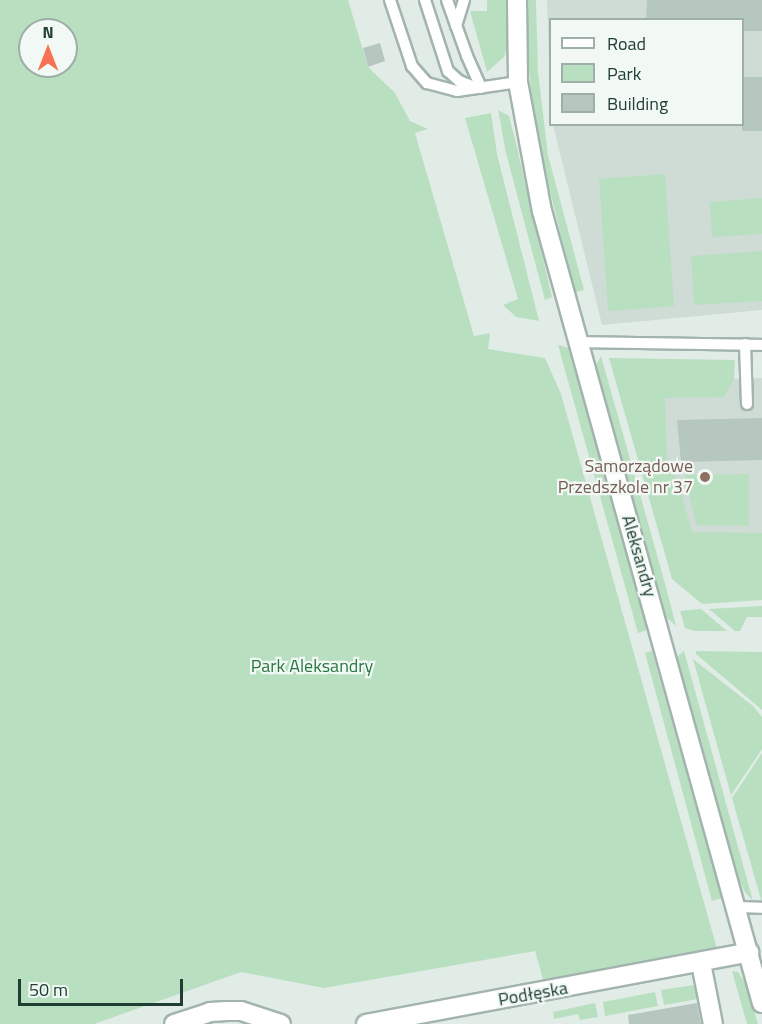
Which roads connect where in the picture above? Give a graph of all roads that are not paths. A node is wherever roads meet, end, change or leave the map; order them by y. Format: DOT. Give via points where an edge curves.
graph roads {
  1 [pos="390,0"];
  2 [pos="425,0"];
  3 [pos="447,0"];
  4 [pos="464,0"];
  5 [pos="517,0"];
  6 [pos="456,26"];
  7 [pos="518,82"];
  8 [pos="481,88"];
  9 [pos="578,342"];
  10 [pos="745,344"];
  11 [pos="762,345"];
  12 [pos="747,404"];
  13 [pos="736,907"];
  14 [pos="762,908"];
  15 [pos="749,952"];
  16 [pos="701,963"];
  17 [pos="762,1002"];
  18 [pos="227,1017"];
  19 [pos="174,1024"];
  20 [pos="280,1024"];
  21 [pos="366,1024"];
  22 [pos="713,1024"];
  1 -- 8 [label="lane" via="412,66 421,78 450,91"];
  2 -- 8 [label="lane" via="448,71 464,84"];
  3 -- 6 [label="lane"];
  4 -- 6 [label="lane"];
  5 -- 7 [label="street, Aleksandry"];
  6 -- 8 [label="lane"];
  7 -- 8 [label="lane"];
  7 -- 9 [label="street, Aleksandry" via="542,211"];
  9 -- 10 [label="lane"];
  9 -- 13 [label="street, Aleksandry"];
  10 -- 11 [label="lane"];
  10 -- 12 [label="lane"];
  13 -- 14 [label="lane"];
  13 -- 15 [label="street, Aleksandry"];
  15 -- 16 [label="street, Podłęska"];
  15 -- 17 [label="street, Aleksandry"];
  16 -- 21 [label="street, Podłęska"];
  16 -- 22 [label="street"];
  18 -- 19 [label="street" via="210,1012"];
  18 -- 20 [label="street" via="241,1011"];
}
